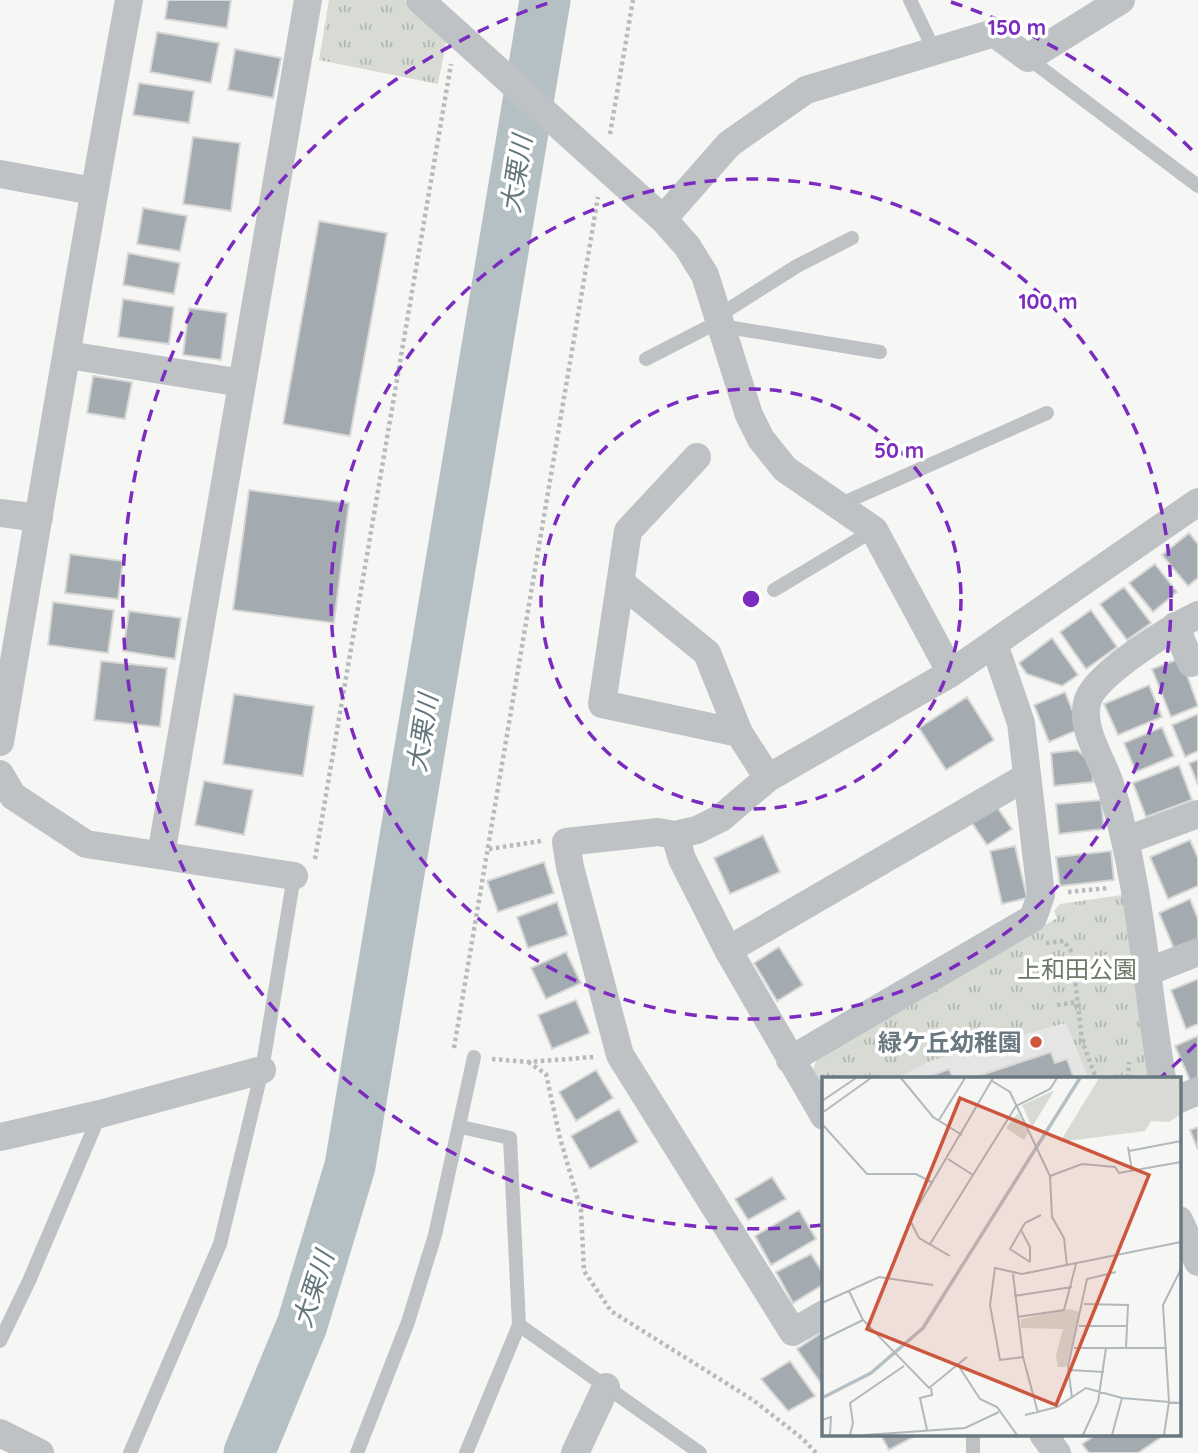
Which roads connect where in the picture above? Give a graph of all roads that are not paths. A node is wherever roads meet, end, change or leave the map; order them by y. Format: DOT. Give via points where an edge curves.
graph roads {
  1 [pos="129,0"];
  2 [pos="308,0"];
  3 [pos="420,0"];
  4 [pos="910,0"];
  5 [pos="1121,0"];
  6 [pos="1091,8"];
  7 [pos="934,50"];
  8 [pos="1028,58"];
  9 [pos="0,174"];
  10 [pos="1198,186"];
  11 [pos="93,191"];
  12 [pos="663,219"];
  13 [pos="852,238"];
  14 [pos="720,321"];
  15 [pos="880,352"];
  16 [pos="68,355"];
  17 [pos="646,359"];
  18 [pos="242,383"];
  19 [pos="1046,413"];
  20 [pos="697,457"];
  21 [pos="1198,502"];
  22 [pos="839,505"];
  23 [pos="0,513"];
  24 [pos="39,518"];
  25 [pos="874,530"];
  26 [pos="620,582"];
  27 [pos="774,590"];
  28 [pos="1186,620"];
  29 [pos="994,644"];
  30 [pos="1191,663"];
  31 [pos="951,673"];
  32 [pos="739,733"];
  33 [pos="0,742"];
  34 [pos="0,774"];
  35 [pos="1026,777"];
  36 [pos="768,778"];
  37 [pos="1198,814"];
  38 [pos="676,835"];
  39 [pos="1127,840"];
  40 [pos="161,855"];
  41 [pos="304,870"];
  42 [pos="728,950"];
  43 [pos="1198,952"];
  44 [pos="1145,973"];
  45 [pos="474,1057"];
  46 [pos="790,1060"];
  47 [pos="262,1070"];
  48 [pos="1162,1077"];
  49 [pos="1198,1091"];
  50 [pos="1180,1099"];
  51 [pos="822,1113"];
  52 [pos="100,1114"];
  53 [pos="461,1127"];
  54 [pos="0,1137"];
  55 [pos="1188,1230"];
  56 [pos="1198,1262"];
  57 [pos="822,1315"];
  58 [pos="519,1325"];
  59 [pos="0,1341"];
  60 [pos="606,1387"];
  61 [pos="0,1433"];
  62 [pos="1044,1436"];
  63 [pos="40,1453"];
  64 [pos="130,1453"];
  65 [pos="356,1453"];
  66 [pos="467,1453"];
  67 [pos="575,1453"];
  68 [pos="700,1453"];
  69 [pos="1057,1453"];
  1 -- 11 [label="street"];
  2 -- 18 [label="street"];
  3 -- 12 [label="street" via="458,47 601,149"];
  4 -- 7 [label="lane"];
  5 -- 6 [label="street"];
  6 -- 8 [label="street"];
  7 -- 8 [label="street" via="994,33"];
  7 -- 12 [label="street" via="806,90 729,144"];
  8 -- 10 [label="lane"];
  9 -- 11 [label="street"];
  11 -- 16 [label="street"];
  12 -- 14 [label="street" via="705,275"];
  13 -- 14 [label="lane" via="797,265"];
  14 -- 15 [label="lane"];
  14 -- 17 [label="lane"];
  14 -- 22 [label="street" via="761,439 785,469"];
  16 -- 18 [label="street"];
  16 -- 24 [label="street"];
  18 -- 40 [label="street"];
  19 -- 22 [label="lane"];
  20 -- 26 [label="street" via="628,531"];
  21 -- 29 [label="street"];
  22 -- 25 [label="street"];
  23 -- 24 [label="street"];
  24 -- 33 [label="street"];
  25 -- 27 [label="lane"];
  25 -- 31 [label="street"];
  26 -- 32 [label="street" via="707,653"];
  26 -- 32 [label="street" via="602,704"];
  28 -- 30 [label="street"];
  28 -- 39 [label="street" via="1098,683 1087,702 1089,733"];
  29 -- 31 [label="street"];
  29 -- 35 [label="street" via="1021,723"];
  31 -- 36 [label="street"];
  32 -- 36 [label="street"];
  34 -- 40 [label="street" via="13,796 86,844"];
  35 -- 42 [label="street"];
  35 -- 46 [label="street" via="1041,895 1033,918"];
  36 -- 38 [label="street" via="722,818"];
  37 -- 39 [label="street"];
  38 -- 42 [label="street" via="682,859"];
  38 -- 57 [label="street" via="658,832 566,842 620,1055 793,1332"];
  39 -- 44 [label="street"];
  40 -- 41 [label="street"];
  41 -- 47 [label="lane"];
  42 -- 46 [label="street"];
  43 -- 44 [label="street"];
  44 -- 48 [label="street"];
  45 -- 53 [label="lane"];
  46 -- 51 [label="street"];
  47 -- 52 [label="street"];
  47 -- 64 [label="lane" via="220,1244"];
  49 -- 50 [label="street"];
  52 -- 54 [label="street"];
  52 -- 59 [label="lane"];
  53 -- 58 [label="lane" via="510,1138"];
  53 -- 65 [label="lane" via="408,1322"];
  55 -- 56 [label="street"];
  58 -- 60 [label="lane"];
  58 -- 66 [label="lane"];
  60 -- 67 [label="street"];
  60 -- 68 [label="lane"];
  61 -- 63 [label="street"];
  62 -- 69 [label="street"];
}
